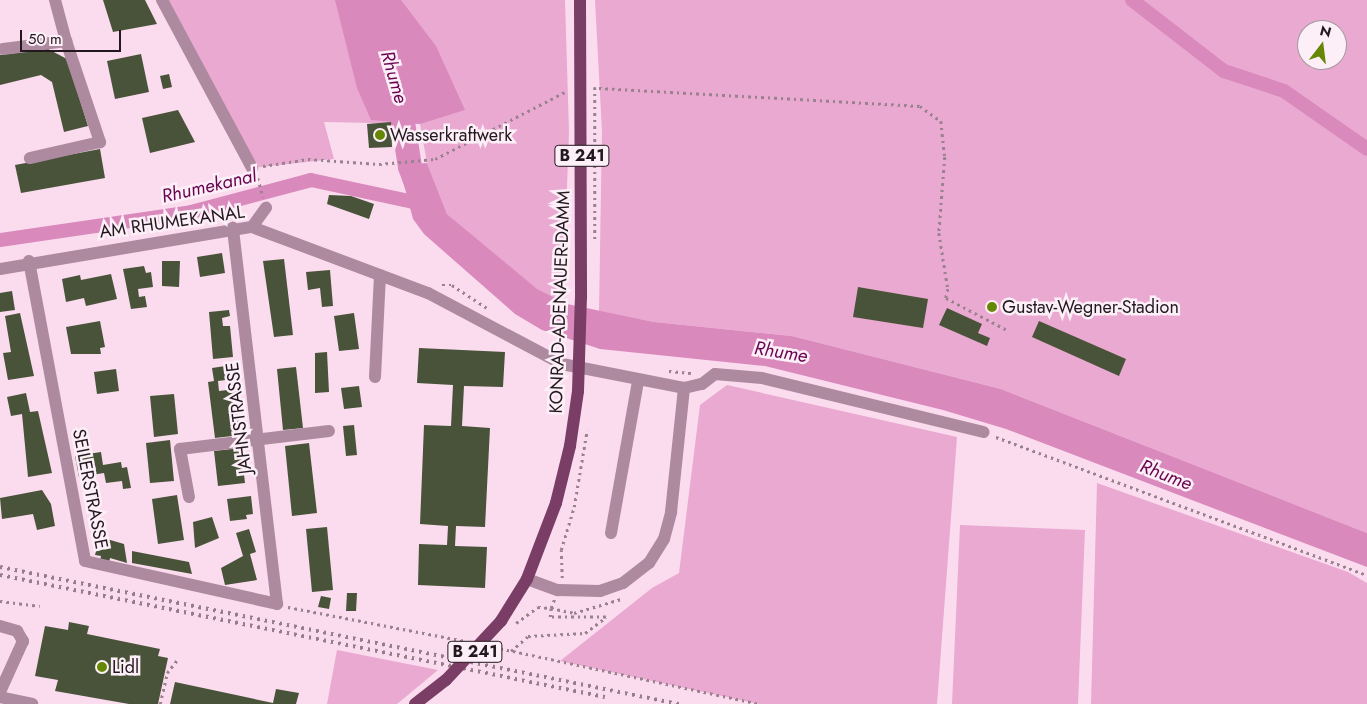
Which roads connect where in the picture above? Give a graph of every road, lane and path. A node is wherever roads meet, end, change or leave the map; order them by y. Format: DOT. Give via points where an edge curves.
graph roads {
  1 [pos="55,0"];
  2 [pos="162,0"];
  3 [pos="581,6"];
  4 [pos="66,41"];
  5 [pos="3,49"];
  6 [pos="599,88"];
  7 [pos="567,91"];
  8 [pos="30,158"];
  9 [pos="254,172"];
  10 [pos="266,208"];
  11 [pos="252,227"];
  12 [pos="233,228"];
  13 [pos="29,261"];
  14 [pos="0,269"];
  15 [pos="380,275"];
  16 [pos="428,293"];
  17 [pos="494,313"];
  18 [pos="1009,331"];
  19 [pos="661,370"];
  20 [pos="715,374"];
  21 [pos="375,377"];
  22 [pos="638,381"];
  23 [pos="684,388"];
  24 [pos="587,424"];
  25 [pos="329,431"];
  26 [pos="984,432"];
  27 [pos="260,441"];
  28 [pos="188,497"];
  29 [pos="611,532"];
  30 [pos="1367,575"];
  31 [pos="527,579"];
  32 [pos="558,590"];
  33 [pos="0,601"];
  34 [pos="277,604"];
  35 [pos="40,606"];
  36 [pos="551,608"];
  37 [pos="508,623"];
  38 [pos="0,626"];
  39 [pos="472,643"];
  40 [pos="491,647"];
  41 [pos="510,651"];
  42 [pos="177,660"];
  43 [pos="0,692"];
  44 [pos="0,697"];
  45 [pos="32,704"];
  46 [pos="160,704"];
  47 [pos="415,704"];
  48 [pos="760,704"];
  1 -- 4 [label="street"];
  2 -- 9 [label="street"];
  3 -- 31 [label="main road, KONRAD-ADENAUER-DAMM / B 241, bridge" via="578,391 561,485"];
  4 -- 5 [label="street"];
  4 -- 8 [label="street" via="100,142"];
  6 -- 18 [label="path" via="920,106 941,120 945,157 939,233 948,290 946,298"];
  7 -- 9 [label="path" via="435,159 379,164 308,159"];
  9 -- 10 [label="path"];
  10 -- 11 [label="street"];
  11 -- 12 [label="street, AM RHUMEKANAL"];
  11 -- 15 [label="street, AM RHUMEKANAL"];
  12 -- 13 [label="street, AM RHUMEKANAL"];
  12 -- 27 [label="street, JAHNSTRASSE"];
  13 -- 14 [label="street, AM RHUMEKANAL"];
  13 -- 34 [label="street, SEILERSTRASSE" via="85,561"];
  15 -- 16 [label="street, AM RHUMEKANAL"];
  15 -- 21 [label="street"];
  16 -- 17 [label="path" via="431,286 452,285"];
  16 -- 22 [label="street, AM RHUMEKANAL" via="467,310 519,344 562,364"];
  19 -- 20 [label="path"];
  20 -- 23 [label="street" via="702,384"];
  20 -- 26 [label="street" via="762,378"];
  22 -- 23 [label="street, AM RHUMEKANAL"];
  22 -- 29 [label="street"];
  23 -- 32 [label="street" via="664,539 649,563 623,583 600,591"];
  24 -- 32 [label="path" via="574,507 561,550 563,573"];
  25 -- 27 [label="street"];
  26 -- 30 [label="path"];
  27 -- 28 [label="street" via="180,449"];
  27 -- 34 [label="street, JAHNSTRASSE"];
  31 -- 32 [label="street"];
  31 -- 37 [label="main road, KONRAD-ADENAUER-DAMM / B 241"];
  32 -- 36 [label="path"];
  33 -- 35 [label="path"];
  34 -- 39 [label="path"];
  36 -- 37 [label="path" via="538,607"];
  36 -- 41 [label="path" via="550,616 606,617 585,633 528,636"];
  37 -- 47 [label="main road, KONRAD-ADENAUER-DAMM / B 241, bridge"];
  38 -- 43 [label="street" via="17,631 23,641"];
  40 -- 41 [label="path"];
  41 -- 48 [label="path"];
  42 -- 46 [label="path" via="167,673"];
  44 -- 45 [label="street"];
}
